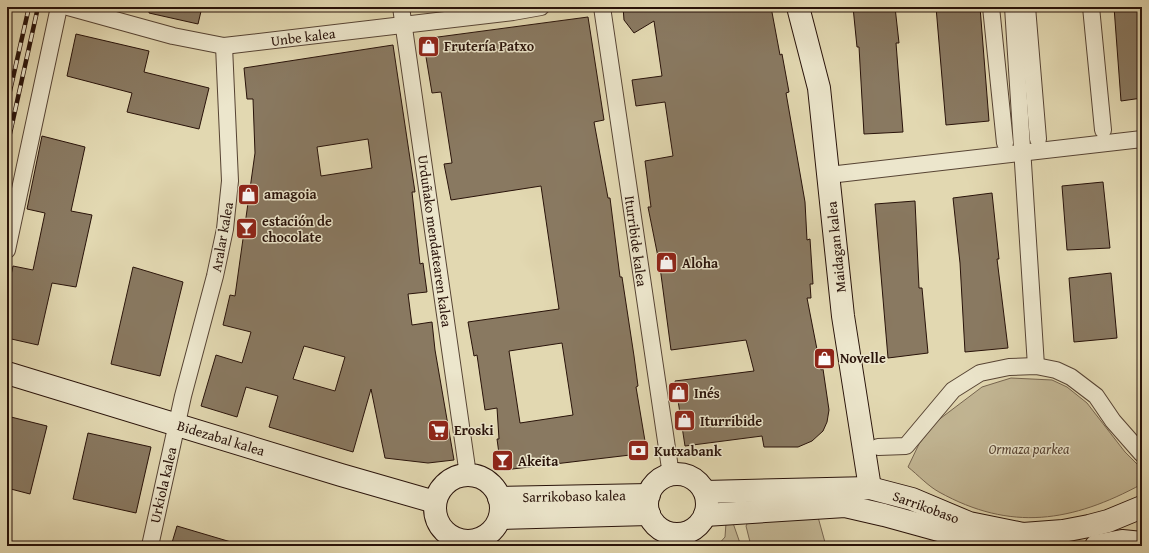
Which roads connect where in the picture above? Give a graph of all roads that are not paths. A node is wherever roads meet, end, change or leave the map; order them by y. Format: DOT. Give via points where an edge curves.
graph roads {
  1 [pos="59,7"];
  2 [pos="68,7"];
  3 [pos="401,7"];
  4 [pos="541,7"];
  5 [pos="602,7"];
  6 [pos="798,7"];
  7 [pos="991,7"];
  8 [pos="1012,7"];
  9 [pos="1027,7"];
  10 [pos="1091,7"];
  11 [pos="404,25"];
  12 [pos="224,46"];
  13 [pos="1103,130"];
  14 [pos="1142,138"];
  15 [pos="1038,139"];
  16 [pos="1005,143"];
  17 [pos="1023,153"];
  18 [pos="829,175"];
  19 [pos="7,250"];
  20 [pos="1036,366"];
  21 [pos="7,373"];
  22 [pos="177,424"];
  23 [pos="878,447"];
  24 [pos="1142,454"];
  25 [pos="468,475"];
  26 [pos="671,475"];
  27 [pos="870,488"];
  28 [pos="705,492"];
  29 [pos="435,502"];
  30 [pos="649,504"];
  31 [pos="1142,507"];
  32 [pos="499,508"];
  33 [pos="705,515"];
  34 [pos="672,540"];
  35 [pos="450,542"];
  36 [pos="1142,543"];
  37 [pos="150,546"];
  38 [pos="1004,546"];
  39 [pos="1096,546"];
  1 -- 19 [label="street"];
  2 -- 12 [label="street, Unbe kalea" via="173,36"];
  3 -- 11 [label="street, Urduñako mendatearen kalea"];
  4 -- 11 [label="street, Unbe kalea"];
  5 -- 26 [label="street, Iturribide kalea"];
  6 -- 18 [label="street, Maidagan kalea" via="819,88"];
  7 -- 16 [label="street"];
  8 -- 17 [label="street"];
  9 -- 15 [label="street"];
  10 -- 13 [label="street"];
  11 -- 12 [label="street, Unbe kalea"];
  11 -- 25 [label="street, Urduñako mendatearen kalea"];
  12 -- 22 [label="street, Aralar kalea" via="230,181 225,229"];
  14 -- 17 [label="street"];
  17 -- 18 [label="street"];
  17 -- 20 [label="street"];
  18 -- 27 [label="street, Maidagan kalea" via="843,316"];
  20 -- 23 [label="street" via="1009,367 980,373 953,390 906,446"];
  20 -- 24 [label="street" via="1056,370 1071,377 1096,396 1113,421"];
  21 -- 22 [label="street, Bidezabal kalea"];
  22 -- 29 [label="street, Bidezabal kalea"];
  22 -- 37 [label="street, Urkiola kalea"];
  25 -- 29 [label="street" via="442,486"];
  25 -- 32 [label="street" via="479,477 489,483"];
  26 -- 28 [label="street" via="691,477"];
  26 -- 30 [label="street" via="657,481"];
  27 -- 28 [label="street, Sarrikobaso"];
  27 -- 31 [label="street, Sarrikobaso" via="912,499 969,523 1023,534 1089,526"];
  28 -- 33 [label="street"];
  29 -- 35 [label="street" via="434,511"];
  30 -- 32 [label="street, Sarrikobaso kalea"];
  30 -- 34 [label="street" via="658,527"];
  32 -- 35 [label="street" via="493,530 475,541"];
  33 -- 34 [label="street" via="700,524"];
  33 -- 38 [label="street, Sarrikobaso" via="845,506"];
  36 -- 39 [label="street" via="1122,541"];
}
